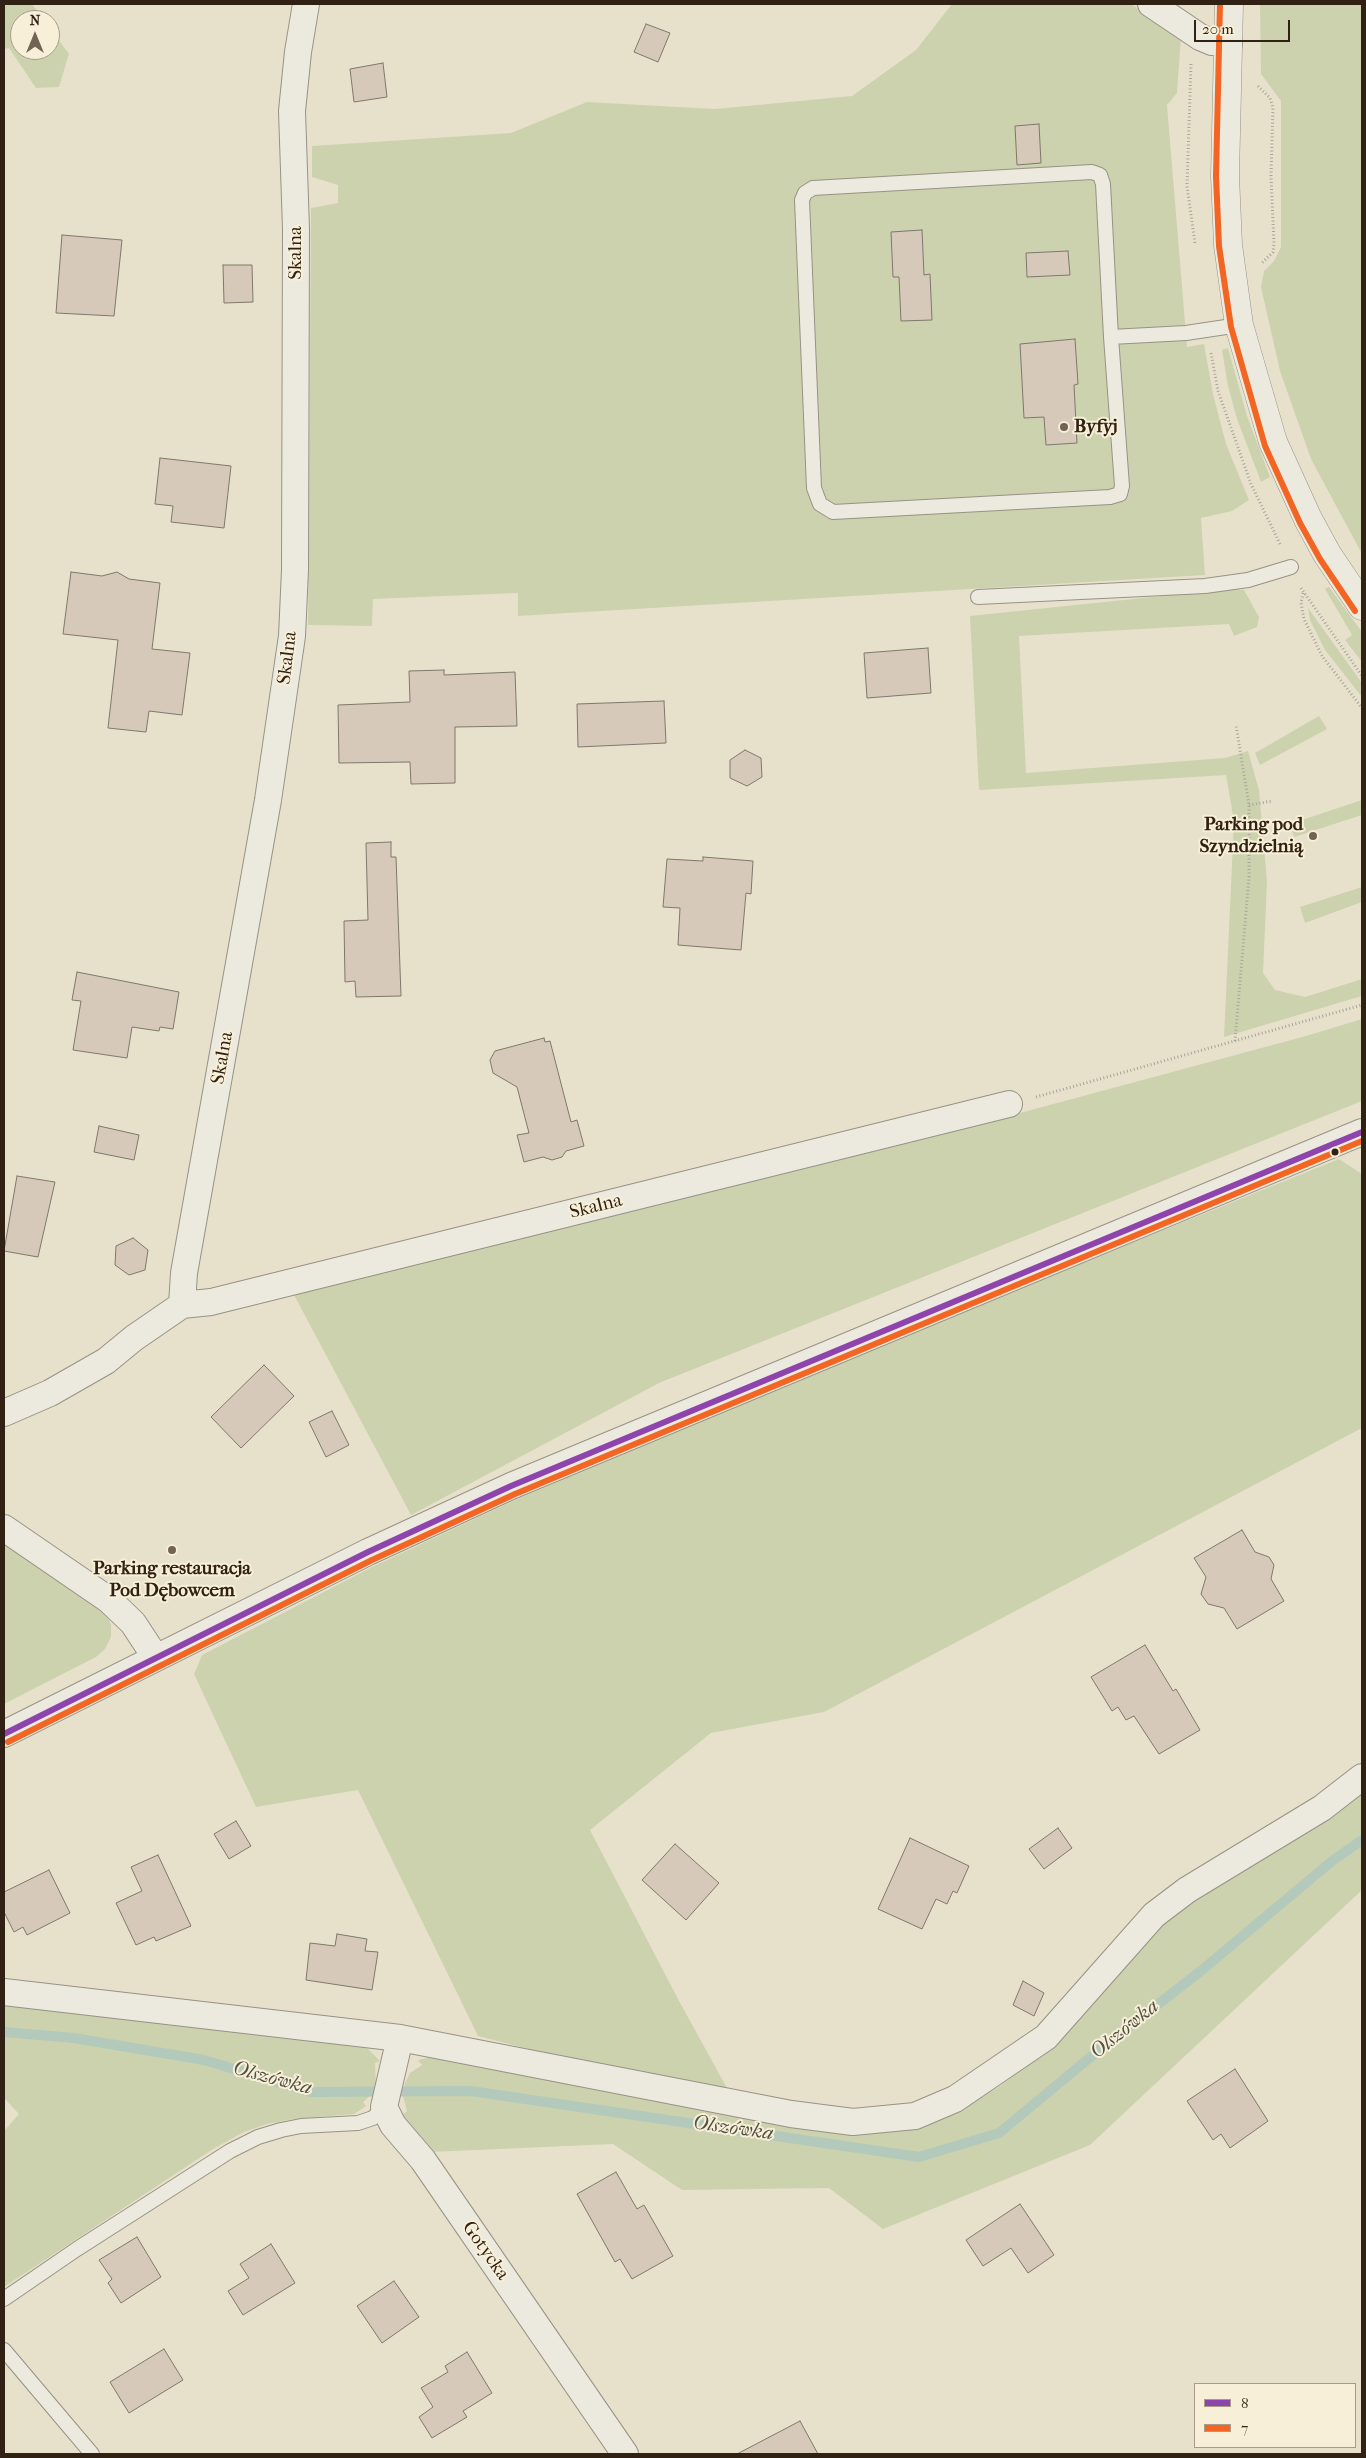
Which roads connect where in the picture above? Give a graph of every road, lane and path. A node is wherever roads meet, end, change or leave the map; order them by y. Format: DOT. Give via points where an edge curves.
graph roads {
  1 [pos="306,4"];
  2 [pos="1150,4"];
  3 [pos="1229,4"];
  4 [pos="1229,43"];
  5 [pos="1254,81"];
  6 [pos="1255,271"];
  7 [pos="1240,325"];
  8 [pos="1111,337"];
  9 [pos="1291,567"];
  10 [pos="978,598"];
  11 [pos="1362,606"];
  12 [pos="1362,676"];
  13 [pos="1362,708"];
  14 [pos="1236,725"];
  15 [pos="1272,801"];
  16 [pos="1249,806"];
  17 [pos="1362,1005"];
  18 [pos="1235,1041"];
  19 [pos="1009,1104"];
  20 [pos="1362,1132"];
  21 [pos="182,1305"];
  22 [pos="4,1413"];
  23 [pos="4,1528"];
  24 [pos="156,1658"];
  25 [pos="4,1734"];
  26 [pos="1362,1777"];
  27 [pos="4,1992"];
  28 [pos="397,2050"];
  29 [pos="384,2107"];
  30 [pos="4,2299"];
  31 [pos="4,2350"];
  32 [pos="92,2454"];
  33 [pos="625,2454"];
  1 -- 21 [label="street, Skalna" via="292,111 296,229 292,636 268,800 184,1273"];
  2 -- 4 [label="street" via="1200,37"];
  3 -- 4 [label="street"];
  4 -- 7 [label="street" via="1225,176 1232,284"];
  5 -- 6 [label="path" via="1270,98 1273,108 1274,244 1272,252"];
  7 -- 8 [label="lane" via="1186,333"];
  7 -- 11 [label="street" via="1276,450 1327,554"];
  8 -- 8 [label="lane" via="1120,494 1110,498 833,512 820,504 814,488 802,200 805,193 813,188 1092,172 1100,175"];
  9 -- 10 [label="lane" via="1248,580 1205,586"];
  12 -- 13 [label="path" via="1303,593 1304,619 1322,656"];
  14 -- 16 [label="path"];
  15 -- 16 [label="path"];
  16 -- 18 [label="path" via="1249,877"];
  17 -- 18 [label="path"];
  18 -- 19 [label="path"];
  19 -- 21 [label="street, Skalna" via="211,1302"];
  20 -- 24 [label="street" via="511,1486 368,1552"];
  21 -- 22 [label="street, Skalna" via="106,1361 50,1393"];
  23 -- 24 [label="street" via="109,1600 133,1622"];
  24 -- 25 [label="street"];
  26 -- 28 [label="street" via="1322,1808 1187,1890 1154,1914 1046,2037 955,2099 915,2116 853,2122"];
  27 -- 28 [label="street"];
  28 -- 29 [label="street"];
  29 -- 30 [label="lane" via="373,2118 280,2130 230,2151"];
  29 -- 33 [label="street, Gotycka" via="393,2125 423,2160"];
  31 -- 32 [label="lane"];
}
